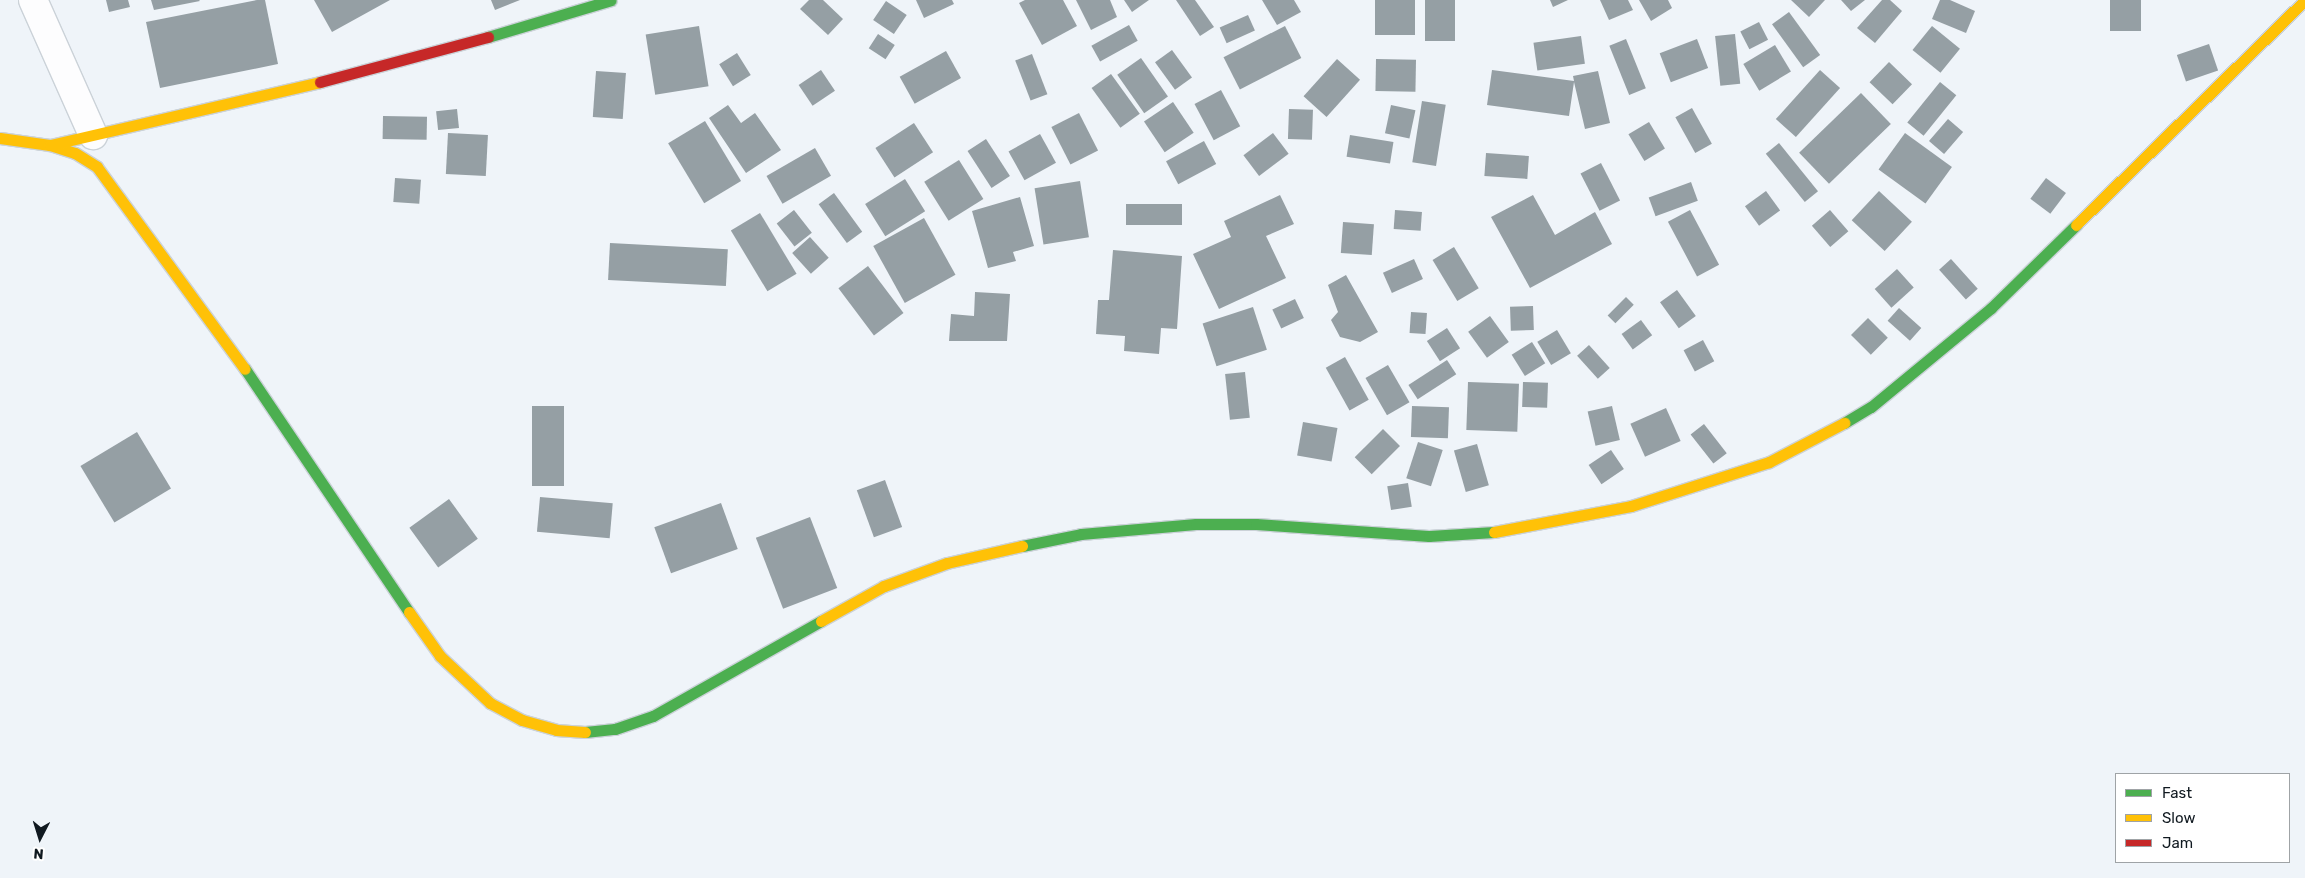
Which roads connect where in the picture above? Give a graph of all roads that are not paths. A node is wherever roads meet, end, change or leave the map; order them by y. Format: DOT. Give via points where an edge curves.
graph roads {
  1 [pos="33,0"];
  2 [pos="611,0"];
  3 [pos="2305,0"];
  4 [pos="93,135"];
  5 [pos="0,138"];
  6 [pos="50,145"];
  1 -- 4 [label="street"];
  2 -- 4 [label="street" via="512,31 312,84"];
  3 -- 6 [label="street" via="1991,308 1871,407 1823,436 1769,462 1630,506 1502,532 1429,536 1256,524 1196,524 1081,534 1002,550 947,563 884,586 653,716 615,729 590,732 556,730 522,720 490,703 440,656 209,316 112,185 97,167 75,153"];
  4 -- 6 [label="street"];
  5 -- 6 [label="street"];
}
